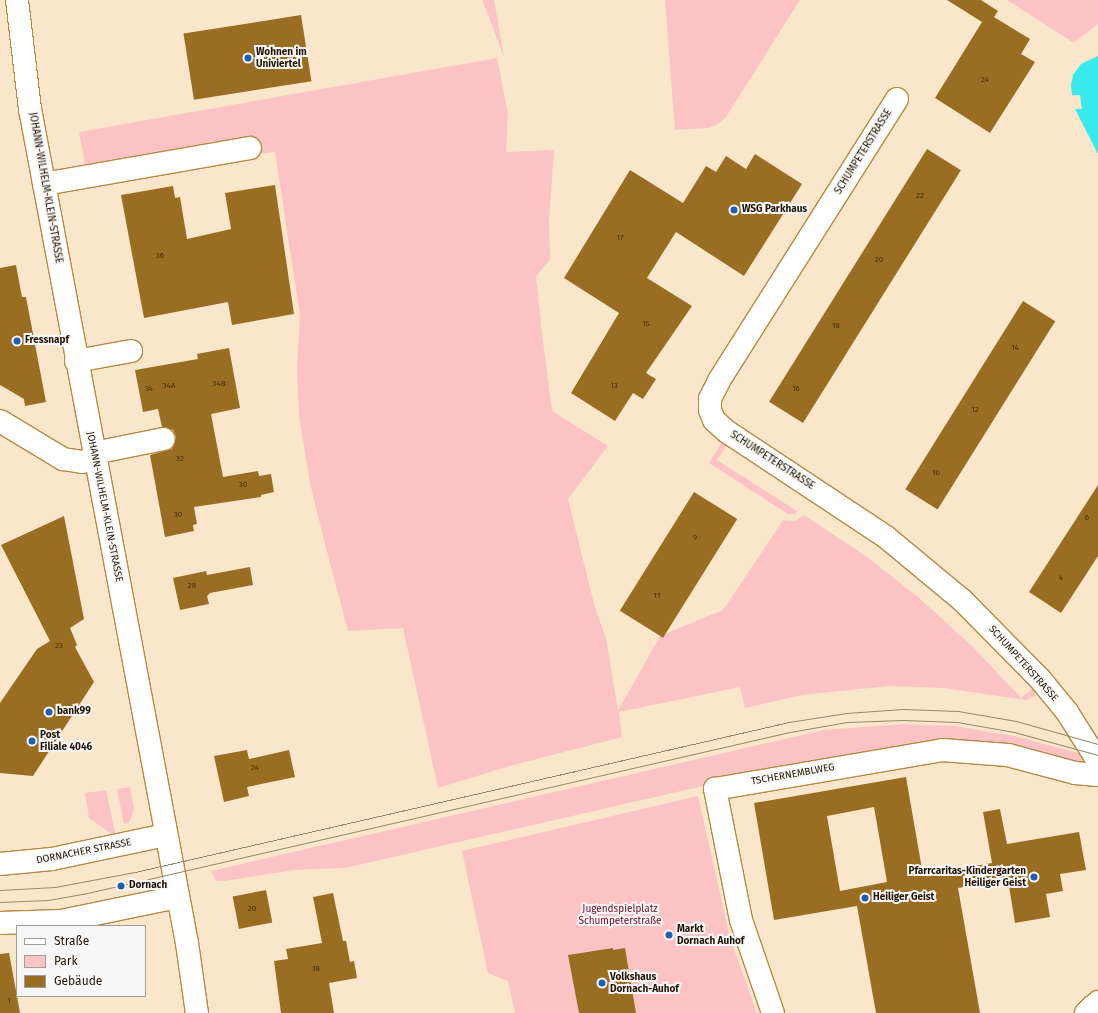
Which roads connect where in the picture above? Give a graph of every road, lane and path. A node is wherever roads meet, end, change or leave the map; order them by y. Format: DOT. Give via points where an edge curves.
graph roads {
  1 [pos="17,0"];
  2 [pos="897,99"];
  3 [pos="250,148"];
  4 [pos="44,184"];
  5 [pos="131,351"];
  6 [pos="76,361"];
  7 [pos="3,426"];
  8 [pos="164,439"];
  9 [pos="94,456"];
  10 [pos="1077,728"];
  11 [pos="1098,733"];
  12 [pos="1098,761"];
  13 [pos="1098,775"];
  14 [pos="166,835"];
  15 [pos="0,864"];
  16 [pos="178,897"];
  17 [pos="0,923"];
  18 [pos="1098,1002"];
  19 [pos="197,1013"];
  20 [pos="773,1013"];
  21 [pos="1086,1013"];
  1 -- 4 [label="street, JOHANN-WILHELM-KLEIN-STRASSE" via="27,90"];
  2 -- 10 [label="street, SCHUMPETERSTRASSE" via="719,381 710,399 710,410 714,420 726,431 886,537 962,600 1035,674"];
  3 -- 4 [label="street"];
  4 -- 6 [label="street, JOHANN-WILHELM-KLEIN-STRASSE"];
  5 -- 6 [label="street"];
  6 -- 9 [label="street, JOHANN-WILHELM-KLEIN-STRASSE"];
  7 -- 9 [label="street" via="63,459 82,462"];
  8 -- 9 [label="street"];
  9 -- 14 [label="street, JOHANN-WILHELM-KLEIN-STRASSE"];
  10 -- 11 [label="street"];
  10 -- 12 [label="street, SCHUMPETERSTRASSE"];
  13 -- 20 [label="street, TSCHERNEMBLWEG" via="1075,773 1008,755 942,750 715,789 740,920"];
  14 -- 15 [label="street, DORNACHER STRASSE" via="52,860"];
  14 -- 16 [label="street, JOHANN-WILHELM-KLEIN-STRASSE"];
  16 -- 17 [label="street" via="61,921"];
  16 -- 19 [label="street, JOHANN-WILHELM-KLEIN-STRASSE"];
  18 -- 21 [label="street"];
}
